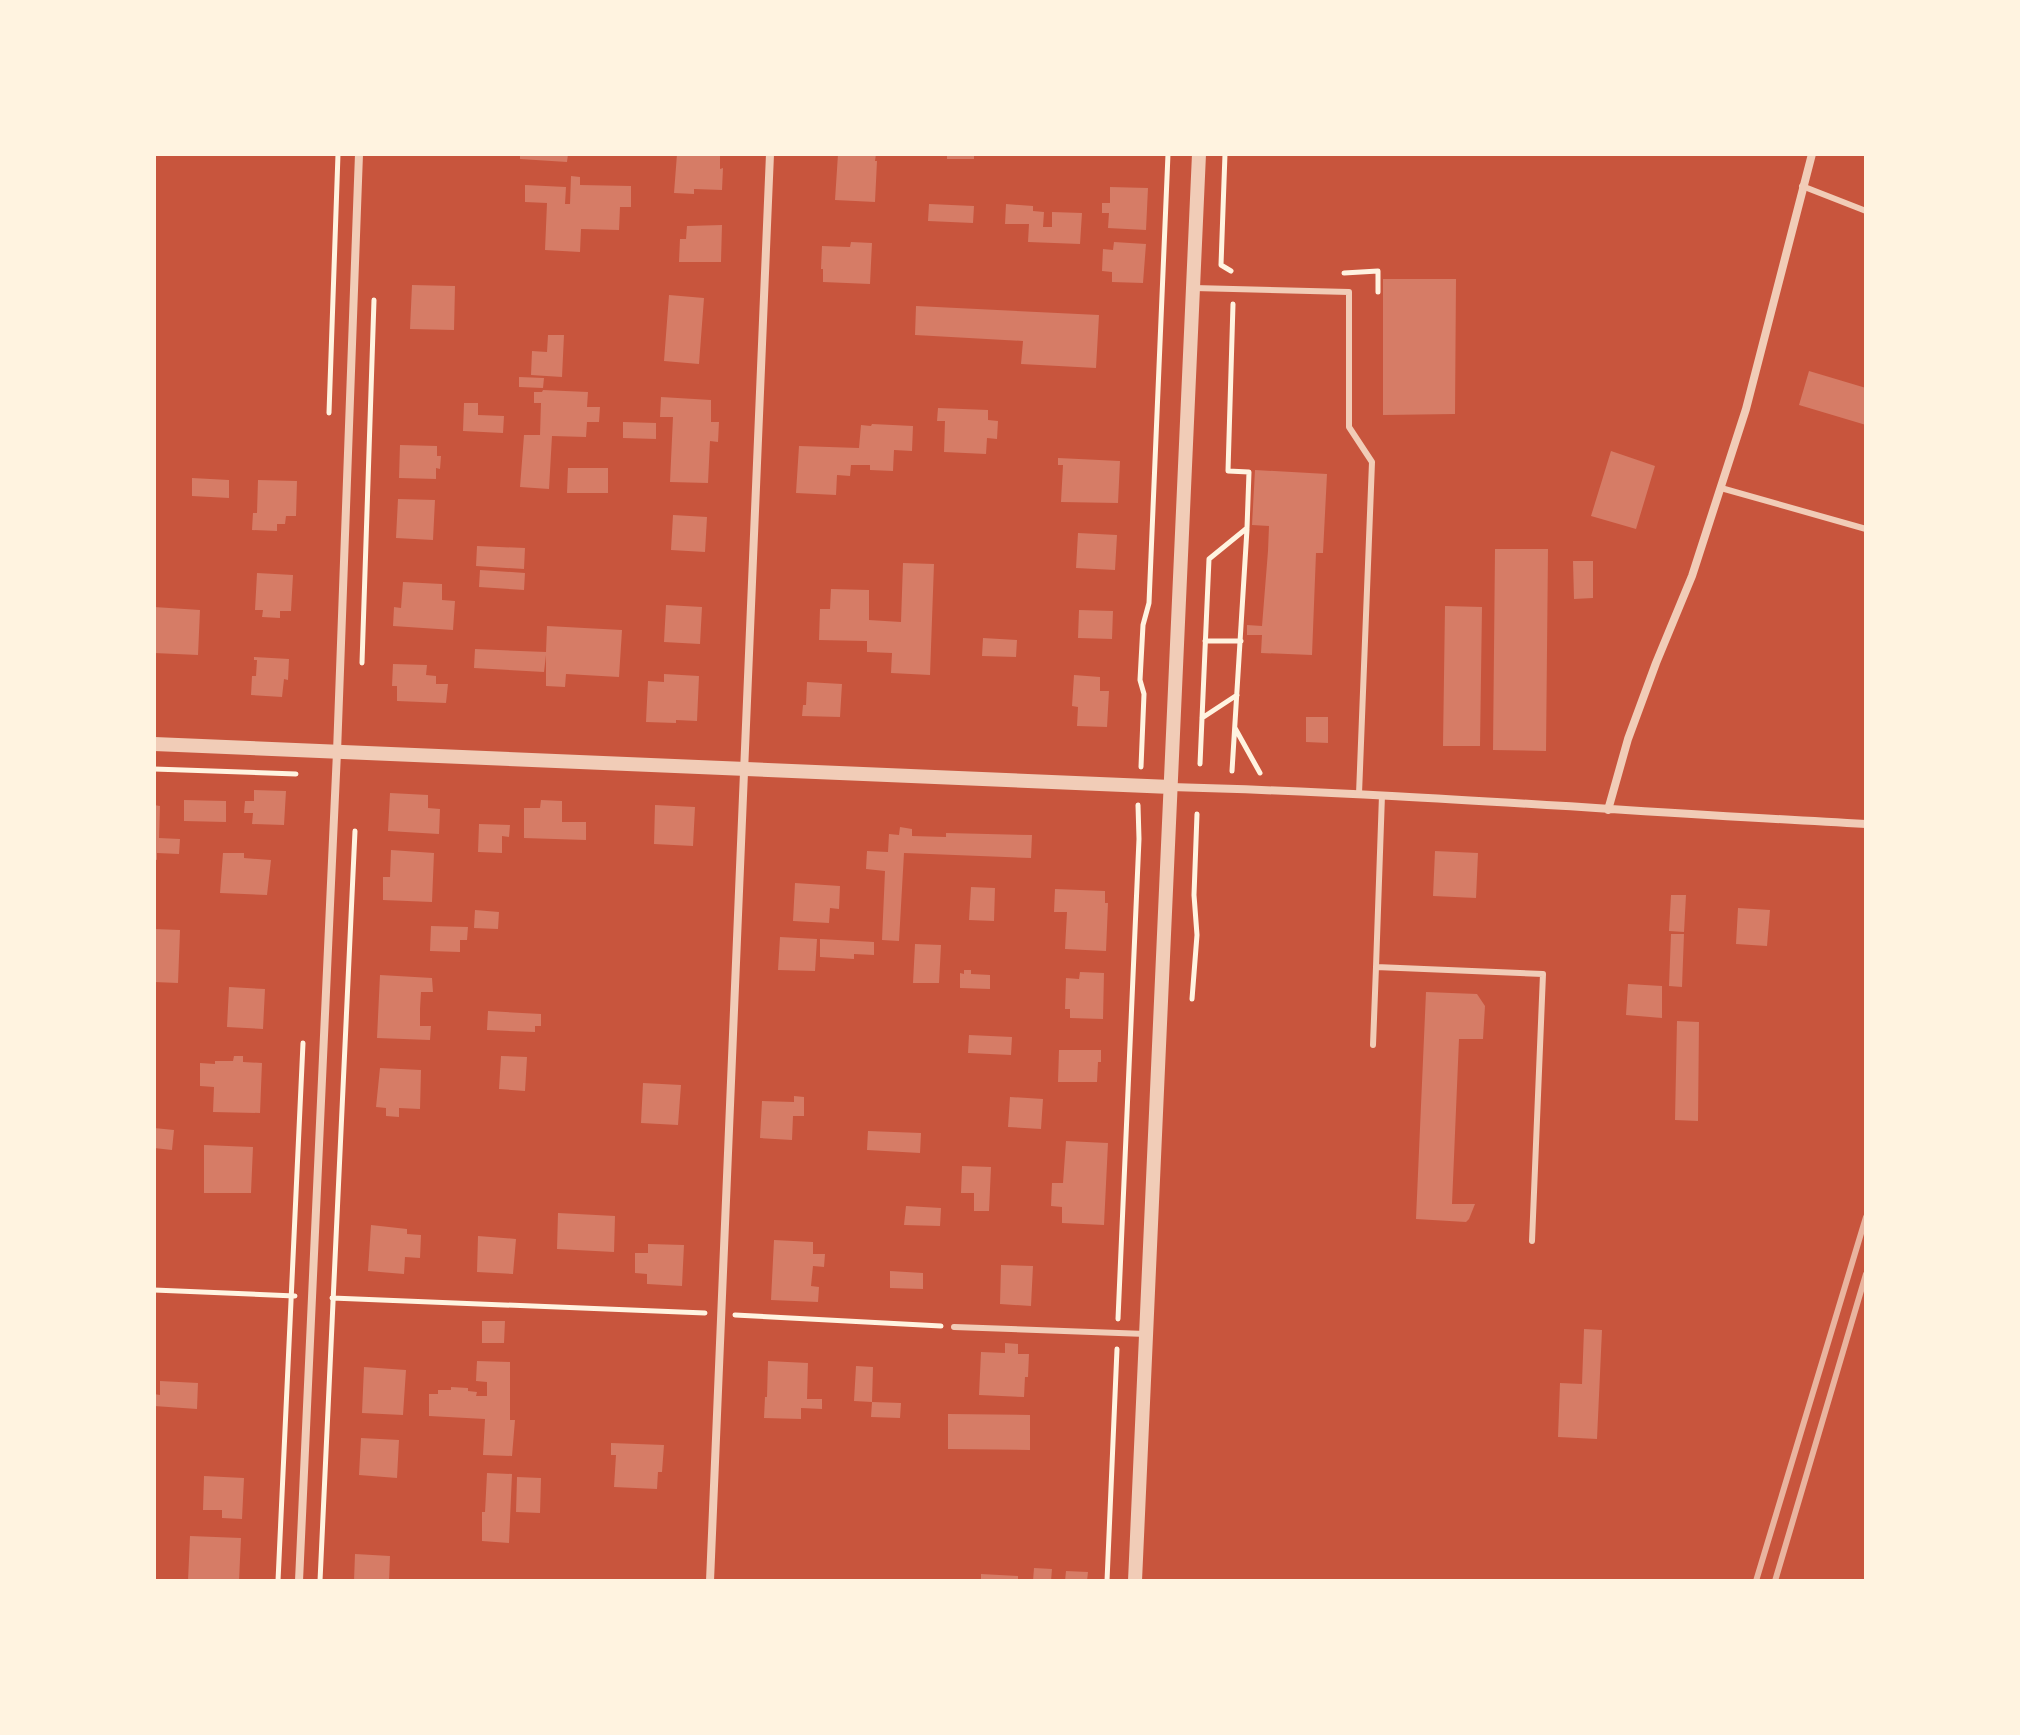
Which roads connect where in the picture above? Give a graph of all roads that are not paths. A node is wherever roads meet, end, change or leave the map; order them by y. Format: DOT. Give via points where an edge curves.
graph roads {
  1 [pos="359,154"];
  2 [pos="770,154"];
  3 [pos="1199,154"];
  4 [pos="1812,154"];
  5 [pos="1802,186"];
  6 [pos="1866,211"];
  7 [pos="1193,288"];
  8 [pos="1721,488"];
  9 [pos="1866,529"];
  10 [pos="154,744"];
  11 [pos="337,752"];
  12 [pos="745,770"];
  13 [pos="1171,787"];
  14 [pos="1359,794"];
  15 [pos="1382,795"];
  16 [pos="1608,810"];
  17 [pos="1866,824"];
  18 [pos="1376,967"];
  19 [pos="1373,1045"];
  20 [pos="1532,1241"];
  21 [pos="954,1327"];
  22 [pos="1146,1334"];
  23 [pos="299,1581"];
  24 [pos="710,1581"];
  25 [pos="1135,1581"];
  1 -- 11 [label="street"];
  2 -- 12 [label="street"];
  3 -- 7 [label="street"];
  4 -- 5 [label="street"];
  5 -- 6 [label="lane"];
  5 -- 8 [label="street"];
  7 -- 13 [label="street"];
  7 -- 14 [label="lane" via="1349,292 1349,427 1372,462"];
  8 -- 9 [label="lane"];
  8 -- 16 [label="street" via="1628,739"];
  10 -- 11 [label="street"];
  11 -- 12 [label="street"];
  11 -- 23 [label="street"];
  12 -- 13 [label="street"];
  12 -- 24 [label="street"];
  13 -- 14 [label="street"];
  13 -- 22 [label="street"];
  14 -- 15 [label="street"];
  15 -- 16 [label="street"];
  15 -- 18 [label="lane"];
  16 -- 17 [label="street"];
  18 -- 19 [label="lane"];
  18 -- 20 [label="lane" via="1543,974"];
  21 -- 22 [label="lane"];
  22 -- 25 [label="street"];
}
